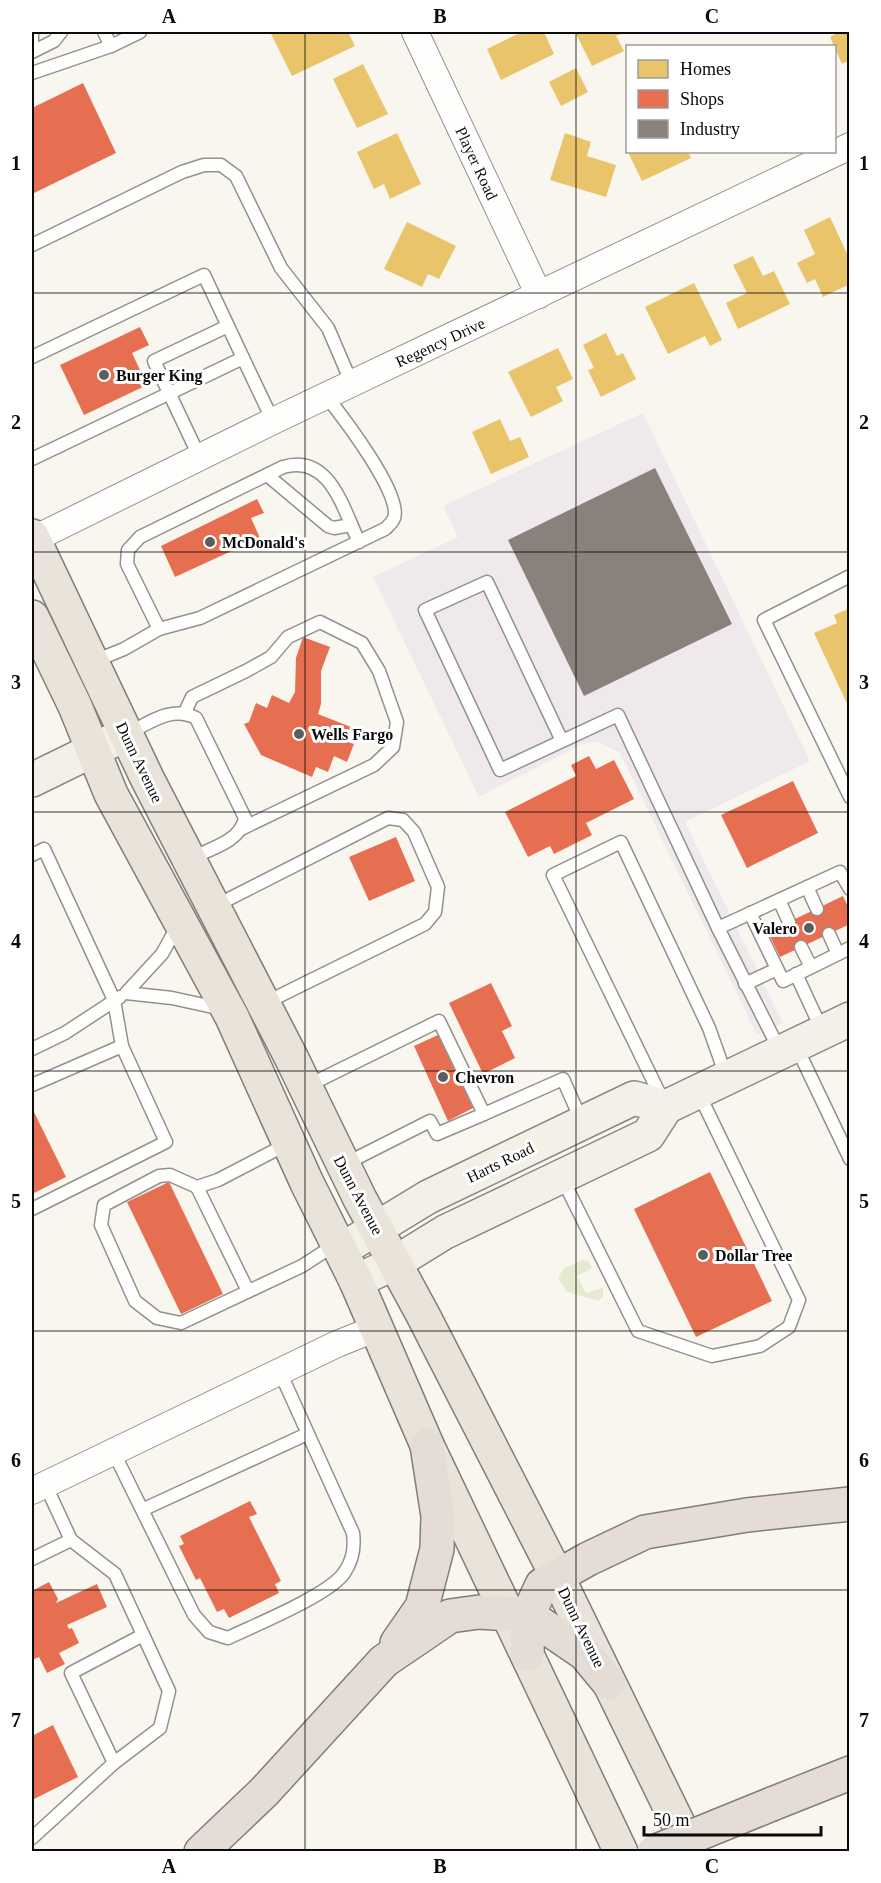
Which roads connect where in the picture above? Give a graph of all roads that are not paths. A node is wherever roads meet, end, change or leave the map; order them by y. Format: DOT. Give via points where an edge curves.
graph roads {
  1 [pos="32,32"];
  2 [pos="61,32"];
  3 [pos="104,32"];
  4 [pos="140,32"];
  5 [pos="415,32"];
  6 [pos="32,43"];
  7 [pos="111,46"];
  8 [pos="32,52"];
  9 [pos="32,72"];
  10 [pos="834,153"];
  11 [pos="32,245"];
  12 [pos="538,296"];
  13 [pos="228,326"];
  14 [pos="32,357"];
  15 [pos="243,358"];
  16 [pos="352,384"];
  17 [pos="170,394"];
  18 [pos="327,396"];
  19 [pos="273,421"];
  20 [pos="199,456"];
  21 [pos="32,459"];
  22 [pos="267,475"];
  23 [pos="351,525"];
  24 [pos="32,538"];
  25 [pos="359,542"];
  26 [pos="849,576"];
  27 [pos="32,616"];
  28 [pos="159,629"];
  29 [pos="91,663"];
  30 [pos="185,712"];
  31 [pos="126,734"];
  32 [pos="562,741"];
  33 [pos="92,748"];
  34 [pos="32,780"];
  35 [pos="849,797"];
  36 [pos="243,828"];
  37 [pos="32,855"];
  38 [pos="188,859"];
  39 [pos="807,887"];
  40 [pos="849,889"];
  41 [pos="779,900"];
  42 [pos="213,908"];
  43 [pos="817,909"];
  44 [pos="750,913"];
  45 [pos="789,922"];
  46 [pos="179,924"];
  47 [pos="718,928"];
  48 [pos="829,934"];
  49 [pos="801,947"];
  50 [pos="844,951"];
  51 [pos="811,967"];
  52 [pos="777,969"];
  53 [pos="796,974"];
  54 [pos="745,984"];
  55 [pos="126,993"];
  56 [pos="114,1000"];
  57 [pos="261,1004"];
  58 [pos="228,1011"];
  59 [pos="812,1037"];
  60 [pos="122,1046"];
  61 [pos="32,1049"];
  62 [pos="727,1077"];
  63 [pos="32,1085"];
  64 [pos="304,1088"];
  65 [pos="697,1091"];
  66 [pos="666,1107"];
  67 [pos="484,1114"];
  68 [pos="582,1122"];
  69 [pos="290,1143"];
  70 [pos="849,1159"];
  71 [pos="343,1166"];
  72 [pos="562,1178"];
  73 [pos="197,1187"];
  74 [pos="32,1209"];
  75 [pos="376,1228"];
  76 [pos="339,1247"];
  77 [pos="393,1264"];
  78 [pos="356,1281"];
  79 [pos="248,1292"];
  80 [pos="376,1328"];
  81 [pos="280,1372"];
  82 [pos="307,1434"];
  83 [pos="427,1445"];
  84 [pos="114,1451"];
  85 [pos="38,1488"];
  86 [pos="849,1504"];
  87 [pos="144,1509"];
  88 [pos="71,1540"];
  89 [pos="32,1559"];
  90 [pos="557,1576"];
  91 [pos="518,1614"];
  92 [pos="143,1635"];
  93 [pos="527,1654"];
  94 [pos="384,1661"];
  95 [pos="609,1683"];
  96 [pos="114,1763"];
  97 [pos="849,1773"];
  98 [pos="32,1838"];
  99 [pos="201,1851"];
  100 [pos="621,1851"];
  101 [pos="654,1851"];
  102 [pos="692,1851"];
  1 -- 6 [label="lane"];
  2 -- 8 [label="lane" via="54,41"];
  3 -- 7 [label="lane"];
  4 -- 7 [label="lane"];
  5 -- 12 [label="street, Player Road"];
  7 -- 9 [label="lane"];
  10 -- 12 [label="street, Regency Drive"];
  11 -- 16 [label="lane" via="183,172 220,165 236,176 281,268 328,328"];
  12 -- 16 [label="street, Regency Drive"];
  13 -- 14 [label="lane" via="204,275"];
  13 -- 15 [label="lane"];
  13 -- 17 [label="lane" via="154,361"];
  15 -- 17 [label="lane"];
  15 -- 19 [label="lane"];
  16 -- 18 [label="street, Regency Drive"];
  17 -- 20 [label="lane"];
  17 -- 21 [label="lane"];
  18 -- 19 [label="street, Regency Drive"];
  18 -- 25 [label="lane" via="354,431 395,504 394,518 385,529"];
  19 -- 20 [label="street, Regency Drive"];
  20 -- 24 [label="street, Regency Drive"];
  22 -- 23 [label="lane" via="328,526"];
  22 -- 23 [label="lane" via="294,464 320,471 329,480"];
  22 -- 28 [label="lane" via="140,537 128,550 128,564"];
  23 -- 25 [label="lane"];
  24 -- 29 [label="main road, Dunn Avenue"];
  25 -- 28 [label="lane" via="200,618"];
  26 -- 35 [label="lane" via="764,620"];
  27 -- 33 [label="main road"];
  28 -- 29 [label="lane" via="124,650"];
  29 -- 31 [label="main road, Dunn Avenue"];
  30 -- 31 [label="lane" via="171,713"];
  30 -- 36 [label="lane" via="196,718 245,818"];
  30 -- 36 [label="lane" via="192,697 271,657 288,637 320,622 362,643 379,671 397,722 393,747 374,765"];
  31 -- 33 [label="street"];
  31 -- 38 [label="main road, Dunn Avenue"];
  32 -- 32 [label="lane" via="500,770 425,610 487,582"];
  32 -- 47 [label="lane" via="618,715"];
  33 -- 34 [label="street"];
  33 -- 46 [label="main road" via="111,794"];
  36 -- 38 [label="lane" via="235,836"];
  37 -- 56 [label="lane" via="44,849"];
  38 -- 42 [label="main road, Dunn Avenue"];
  39 -- 40 [label="lane" via="840,872"];
  39 -- 41 [label="lane"];
  39 -- 43 [label="lane"];
  41 -- 44 [label="lane"];
  41 -- 45 [label="lane"];
  42 -- 57 [label="main road, Dunn Avenue"];
  42 -- 57 [label="lane" via="388,818 402,820 414,832 438,887 435,912 425,924"];
  44 -- 47 [label="lane"];
  44 -- 52 [label="lane"];
  46 -- 55 [label="lane" via="162,954"];
  46 -- 58 [label="main road"];
  47 -- 54 [label="lane"];
  48 -- 50 [label="lane"];
  49 -- 51 [label="lane"];
  50 -- 51 [label="lane"];
  51 -- 53 [label="lane"];
  52 -- 53 [label="lane" via="783,981"];
  52 -- 54 [label="lane"];
  53 -- 59 [label="lane"];
  54 -- 59 [label="lane"];
  55 -- 56 [label="lane"];
  55 -- 58 [label="lane" via="172,998"];
  56 -- 60 [label="lane"];
  56 -- 61 [label="lane" via="65,1033"];
  57 -- 64 [label="main road, Dunn Avenue"];
  58 -- 69 [label="main road"];
  59 -- 62 [label="street"];
  59 -- 70 [label="lane"];
  60 -- 63 [label="lane"];
  60 -- 74 [label="lane" via="166,1142"];
  62 -- 65 [label="street"];
  62 -- 66 [label="lane" via="710,1028 621,842 577,862 554,875"];
  64 -- 67 [label="lane" via="439,1021"];
  64 -- 71 [label="main road, Dunn Avenue"];
  65 -- 66 [label="street"];
  65 -- 72 [label="lane" via="799,1300 789,1327 760,1346 712,1356 638,1331"];
  66 -- 68 [label="street, Harts Road" via="634,1098"];
  66 -- 72 [label="street" via="648,1135"];
  67 -- 68 [label="lane" via="563,1079"];
  67 -- 71 [label="lane" via="437,1134 430,1121"];
  68 -- 75 [label="street, Harts Road" via="428,1197"];
  69 -- 73 [label="lane"];
  69 -- 76 [label="main road"];
  71 -- 75 [label="main road, Dunn Avenue"];
  72 -- 77 [label="street" via="445,1232"];
  73 -- 79 [label="lane"];
  73 -- 79 [label="lane" via="171,1175 159,1176 104,1205 101,1225 135,1301 157,1318 181,1323"];
  75 -- 76 [label="street, Harts Road"];
  75 -- 77 [label="main road, Dunn Avenue"];
  76 -- 78 [label="main road"];
  76 -- 79 [label="lane"];
  77 -- 78 [label="street"];
  77 -- 90 [label="main road, Dunn Avenue" via="429,1326"];
  78 -- 80 [label="main road"];
  80 -- 81 [label="street"];
  80 -- 83 [label="main road"];
  81 -- 82 [label="lane"];
  81 -- 84 [label="street"];
  82 -- 87 [label="lane"];
  82 -- 87 [label="lane" via="353,1533 355,1551 344,1574 311,1598 228,1638 209,1632 194,1616"];
  83 -- 91 [label="main road"];
  83 -- 94 [label="highway" via="438,1516 437,1549 423,1606"];
  84 -- 85 [label="street"];
  84 -- 87 [label="lane"];
  85 -- 88 [label="lane"];
  86 -- 90 [label="highway" via="645,1532"];
  88 -- 89 [label="lane"];
  88 -- 92 [label="lane" via="115,1574"];
  90 -- 91 [label="highway" via="542,1585"];
  90 -- 95 [label="main road, Dunn Avenue"];
  91 -- 93 [label="highway"];
  91 -- 94 [label="highway" via="479,1611 450,1616"];
  91 -- 95 [label="highway" via="585,1654"];
  92 -- 96 [label="lane" via="170,1691 160,1728"];
  92 -- 96 [label="lane" via="71,1673"];
  93 -- 100 [label="main road"];
  94 -- 99 [label="highway" via="264,1792"];
  95 -- 102 [label="main road, Dunn Avenue"];
  96 -- 98 [label="lane"];
  97 -- 101 [label="highway, bridge"];
}
